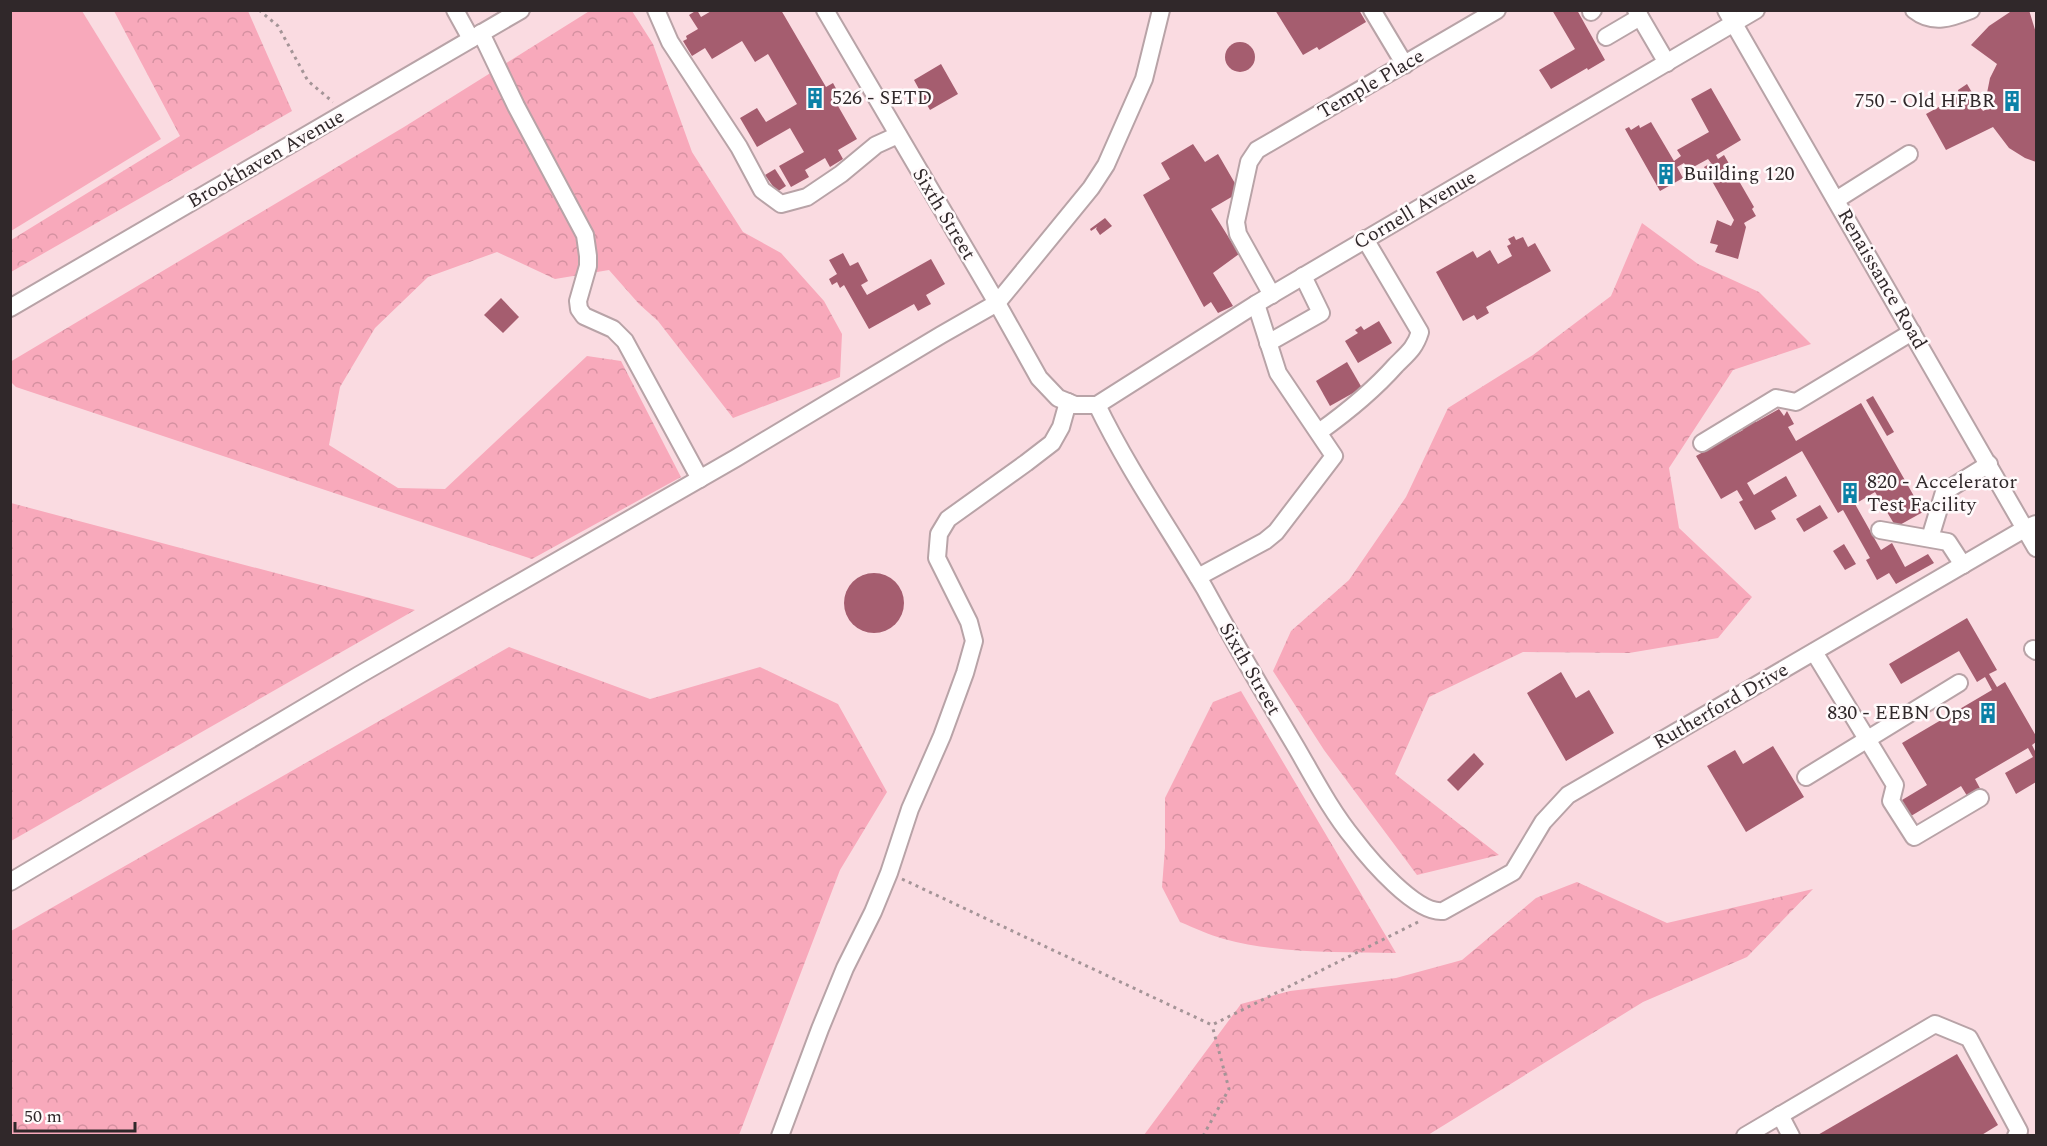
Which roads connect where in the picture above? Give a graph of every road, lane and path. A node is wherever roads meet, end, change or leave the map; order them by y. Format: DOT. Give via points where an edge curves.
graph roads {
  1 [pos="259,10"];
  2 [pos="455,10"];
  3 [pos="521,10"];
  4 [pos="656,10"];
  5 [pos="825,10"];
  6 [pos="1161,10"];
  7 [pos="1372,10"];
  8 [pos="1497,10"];
  9 [pos="1756,10"];
  10 [pos="1914,10"];
  11 [pos="1971,10"];
  12 [pos="1638,14"];
  13 [pos="1730,17"];
  14 [pos="476,36"];
  15 [pos="1606,38"];
  16 [pos="1667,63"];
  17 [pos="1405,65"];
  18 [pos="346,112"];
  19 [pos="898,135"];
  20 [pos="1909,154"];
  21 [pos="1836,200"];
  22 [pos="1365,239"];
  23 [pos="1303,276"];
  24 [pos="1272,295"];
  25 [pos="997,303"];
  26 [pos="1256,304"];
  27 [pos="10,308"];
  28 [pos="1912,332"];
  29 [pos="1268,343"];
  30 [pos="1071,404"];
  31 [pos="1097,405"];
  32 [pos="1319,432"];
  33 [pos="1702,443"];
  34 [pos="1989,465"];
  35 [pos="700,479"];
  36 [pos="2031,526"];
  37 [pos="1880,530"];
  38 [pos="1930,538"];
  39 [pos="2037,548"];
  40 [pos="1963,565"];
  41 [pos="1198,578"];
  42 [pos="1814,652"];
  43 [pos="1959,682"];
  44 [pos="1867,739"];
  45 [pos="1806,777"];
  46 [pos="1980,798"];
  47 [pos="889,873"];
  48 [pos="10,882"];
  49 [pos="1434,911"];
  50 [pos="1212,1025"];
  51 [pos="1780,1115"];
  52 [pos="780,1136"];
  53 [pos="1203,1136"];
  54 [pos="1745,1136"];
  55 [pos="1791,1136"];
  56 [pos="2016,1136"];
  1 -- 18 [label="path" via="278,26 308,81"];
  2 -- 14 [label="street"];
  3 -- 14 [label="street, Brookhaven Avenue"];
  4 -- 19 [label="street" via="670,42 739,147 762,190 781,204 807,197 876,145"];
  5 -- 19 [label="street, Sixth Street"];
  6 -- 25 [label="street" via="1144,79 1106,165"];
  7 -- 17 [label="street"];
  8 -- 17 [label="street, Temple Place"];
  9 -- 13 [label="street, Cornell Avenue"];
  10 -- 11 [label="street" via="1940,21"];
  12 -- 15 [label="street"];
  12 -- 16 [label="street"];
  13 -- 16 [label="street, Cornell Avenue"];
  13 -- 21 [label="street, Renaissance Road"];
  14 -- 18 [label="street, Brookhaven Avenue"];
  14 -- 35 [label="street" via="585,235 588,266 579,309 625,341"];
  16 -- 22 [label="street, Cornell Avenue"];
  17 -- 24 [label="street, Temple Place" via="1261,147 1249,162 1236,215 1238,234"];
  18 -- 27 [label="street, Brookhaven Avenue"];
  19 -- 25 [label="street, Sixth Street"];
  20 -- 21 [label="street"];
  21 -- 28 [label="street, Renaissance Road"];
  22 -- 23 [label="street, Cornell Avenue"];
  22 -- 32 [label="street" via="1420,332 1414,348 1378,385"];
  23 -- 24 [label="street, Cornell Avenue"];
  23 -- 29 [label="street" via="1322,313"];
  24 -- 26 [label="street, Cornell Avenue"];
  25 -- 30 [label="street, Sixth Street" via="1039,378 1058,398"];
  25 -- 35 [label="street"];
  26 -- 29 [label="street"];
  26 -- 31 [label="street, Cornell Avenue"];
  28 -- 33 [label="street" via="1796,402 1776,398"];
  28 -- 34 [label="street, Renaissance Road"];
  29 -- 32 [label="street" via="1278,373"];
  30 -- 31 [label="street"];
  30 -- 47 [label="street" via="1052,442 948,519 939,534 937,558 969,622 974,641"];
  31 -- 41 [label="street, Sixth Street"];
  32 -- 41 [label="street" via="1334,456 1276,532"];
  34 -- 36 [label="street, Renaissance Road"];
  34 -- 38 [label="street" via="1944,492"];
  35 -- 48 [label="street"];
  36 -- 39 [label="street, Renaissance Road"];
  36 -- 40 [label="street, Rutherford Drive"];
  37 -- 38 [label="street"];
  38 -- 40 [label="street" via="1948,542"];
  40 -- 42 [label="street, Rutherford Drive"];
  41 -- 49 [label="street, Sixth Street" via="1353,839 1396,885"];
  42 -- 44 [label="street"];
  42 -- 49 [label="street, Rutherford Drive" via="1568,795 1543,822 1514,872 1443,911"];
  43 -- 44 [label="street"];
  44 -- 45 [label="street"];
  44 -- 46 [label="street" via="1895,785 1891,801 1914,837"];
  47 -- 50 [label="path"];
  47 -- 52 [label="street" via="845,968"];
  49 -- 50 [label="path"];
  50 -- 53 [label="path" via="1229,1089"];
  51 -- 54 [label="street"];
  51 -- 55 [label="street"];
  51 -- 56 [label="street" via="1935,1024 1969,1038 2019,1131"];
}
